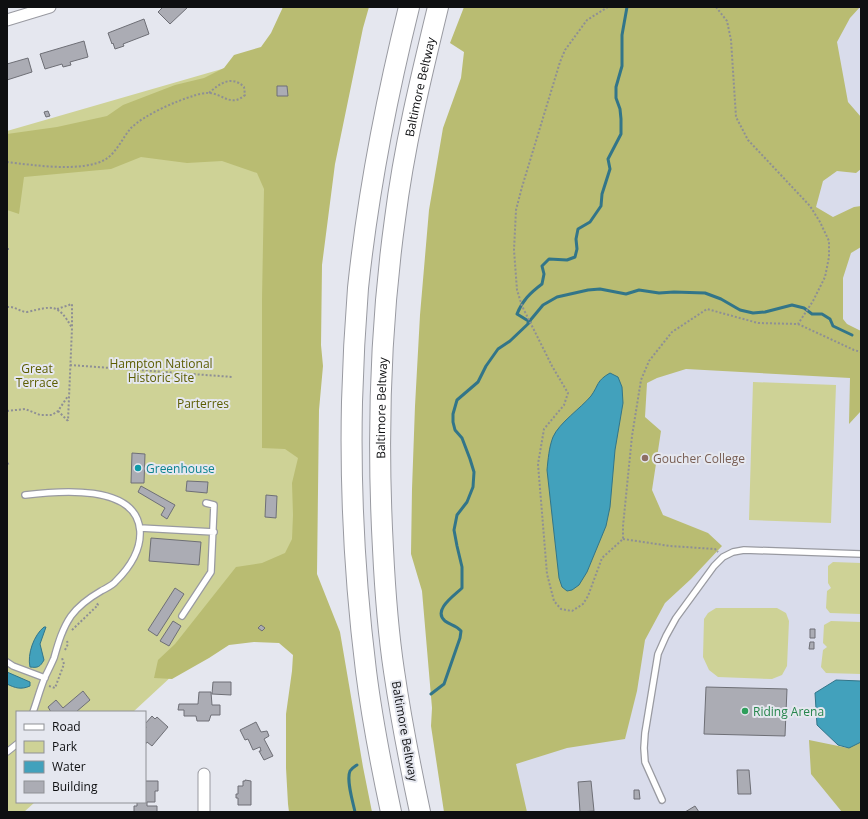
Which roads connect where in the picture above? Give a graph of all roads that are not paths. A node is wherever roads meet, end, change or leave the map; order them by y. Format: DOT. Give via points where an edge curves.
graph roads {
  1 [pos="50,7"];
  2 [pos="409,7"];
  3 [pos="438,7"];
  4 [pos="29,10"];
  5 [pos="7,20"];
  6 [pos="25,494"];
  7 [pos="206,503"];
  8 [pos="140,528"];
  9 [pos="214,532"];
  10 [pos="861,554"];
  11 [pos="182,616"];
  12 [pos="7,662"];
  13 [pos="44,678"];
  14 [pos="33,711"];
  15 [pos="16,745"];
  16 [pos="7,752"];
  17 [pos="204,774"];
  18 [pos="662,800"];
  19 [pos="204,812"];
  20 [pos="391,812"];
  21 [pos="420,812"];
  1 -- 4 [label="street"];
  2 -- 20 [label="highway" via="394,66 367,214 358,289 351,447 352,518 366,673"];
  3 -- 21 [label="highway, Baltimore Beltway" via="422,71 395,218 385,307 380,444 385,588 394,670"];
  4 -- 5 [label="street"];
  6 -- 8 [label="lane" via="76,491 110,497 132,510"];
  7 -- 9 [label="lane" via="214,505"];
  8 -- 9 [label="lane"];
  8 -- 13 [label="lane" via="137,551 115,582 82,604 70,617"];
  9 -- 11 [label="lane" via="211,572"];
  10 -- 18 [label="lane" via="744,550 733,552 714,566 676,618 658,654 644,733 644,748 645,762"];
  12 -- 13 [label="lane"];
  13 -- 14 [label="lane"];
  15 -- 16 [label="lane"];
  17 -- 19 [label="street"];
}
